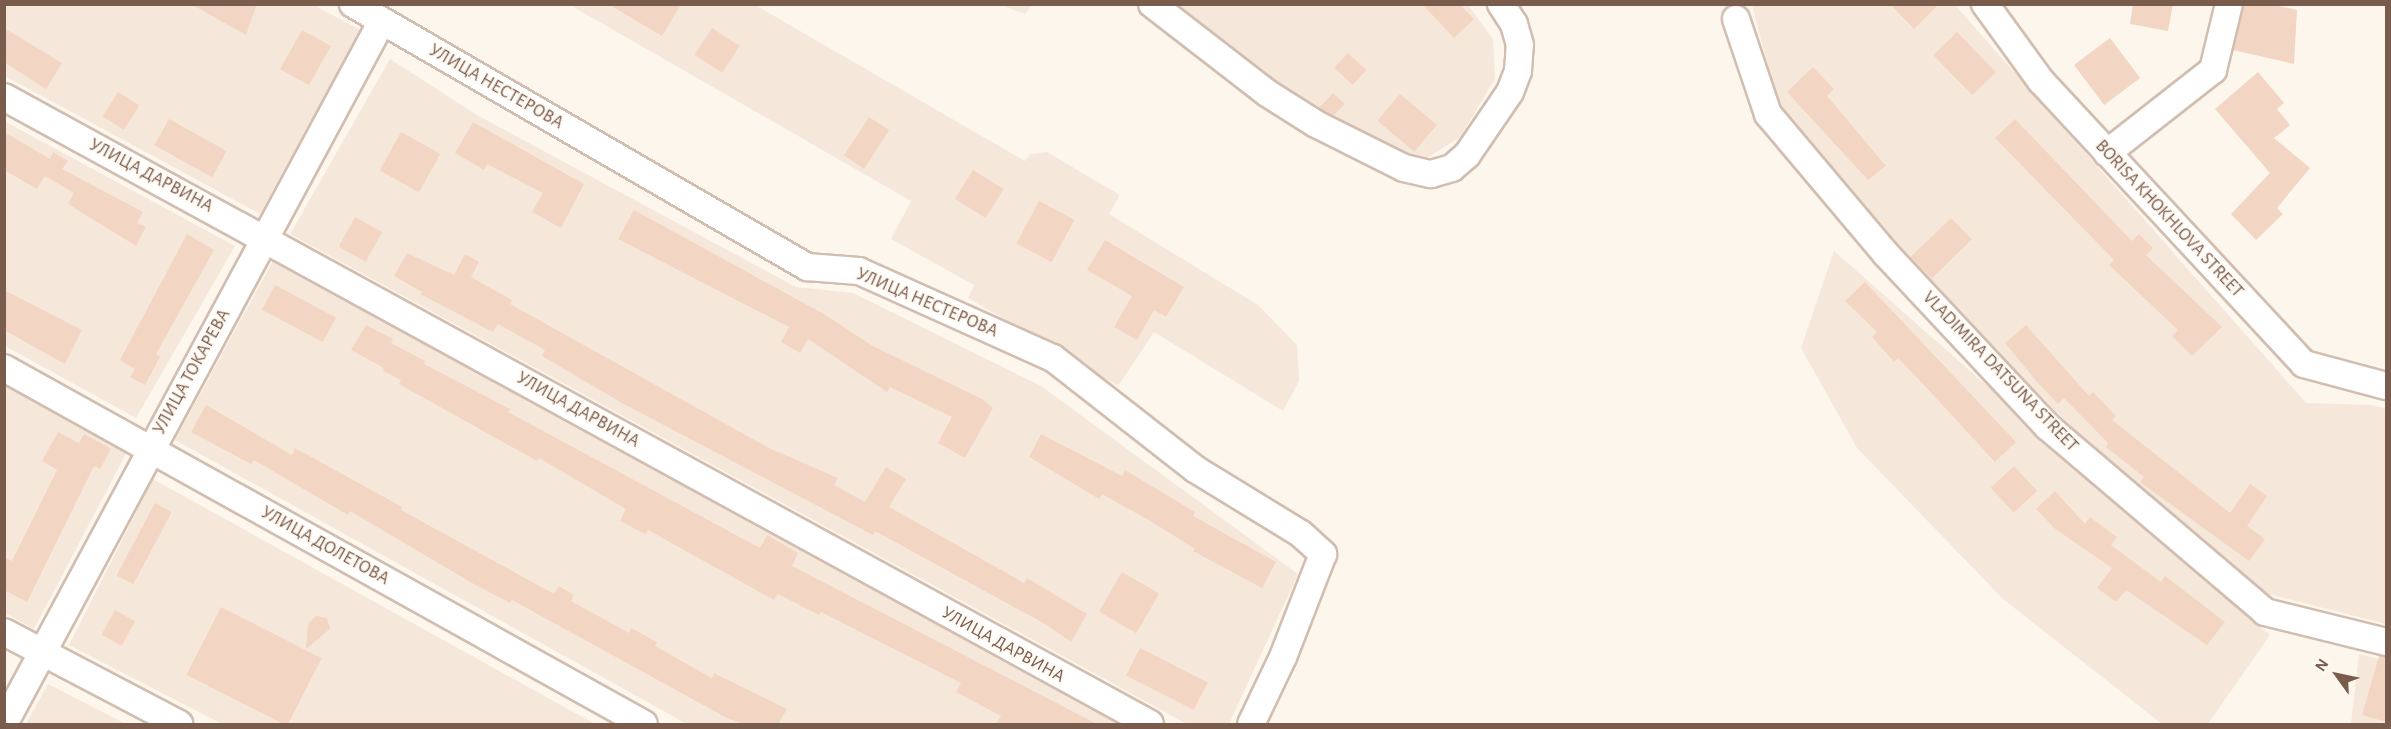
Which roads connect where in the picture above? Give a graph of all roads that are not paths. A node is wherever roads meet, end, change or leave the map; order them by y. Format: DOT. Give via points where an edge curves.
graph roads {
  1 [pos="353,4"];
  2 [pos="1152,4"];
  3 [pos="1501,4"];
  4 [pos="1985,4"];
  5 [pos="2229,4"];
  6 [pos="1736,19"];
  7 [pos="382,21"];
  8 [pos="4,97"];
  9 [pos="2107,153"];
  10 [pos="265,238"];
  11 [pos="4,368"];
  12 [pos="2386,386"];
  13 [pos="150,448"];
  14 [pos="4,632"];
  15 [pos="2386,642"];
  16 [pos="43,653"];
  17 [pos="4,724"];
  18 [pos="179,724"];
  19 [pos="644,724"];
  20 [pos="1150,724"];
  21 [pos="1251,724"];
  1 -- 7 [label="street, УЛИЦА НЕСТЕРОВА"];
  2 -- 3 [label="street" via="1267,93 1306,118 1404,168 1431,174 1452,168 1467,156 1510,92 1518,71 1520,45 1514,24"];
  4 -- 9 [label="street, BORISA KHOKHLOVA STREET" via="2041,81"];
  5 -- 9 [label="street" via="2213,70"];
  6 -- 15 [label="street, VLADIMIRA DATSUNA STREET" via="1768,114 1886,254 2048,427 2265,612"];
  7 -- 10 [label="street, УЛИЦА ТОКАРЕВА"];
  7 -- 21 [label="street, УЛИЦА НЕСТЕРОВА" via="807,267 859,271 1053,358 1196,469 1301,534 1323,554 1283,657"];
  8 -- 10 [label="street, УЛИЦА ДАРВИНА"];
  9 -- 12 [label="street, BORISA KHOKHLOVA STREET" via="2304,364"];
  10 -- 13 [label="street, УЛИЦА ТОКАРЕВА"];
  10 -- 20 [label="street, УЛИЦА ДАРВИНА"];
  11 -- 13 [label="street, УЛИЦА ДОЛЕТОВА"];
  13 -- 16 [label="street, УЛИЦА ТОКАРЕВА"];
  13 -- 19 [label="street, УЛИЦА ДОЛЕТОВА"];
  14 -- 16 [label="street"];
  16 -- 17 [label="street, УЛИЦА ТОКАРЕВА"];
  16 -- 18 [label="street"];
}
